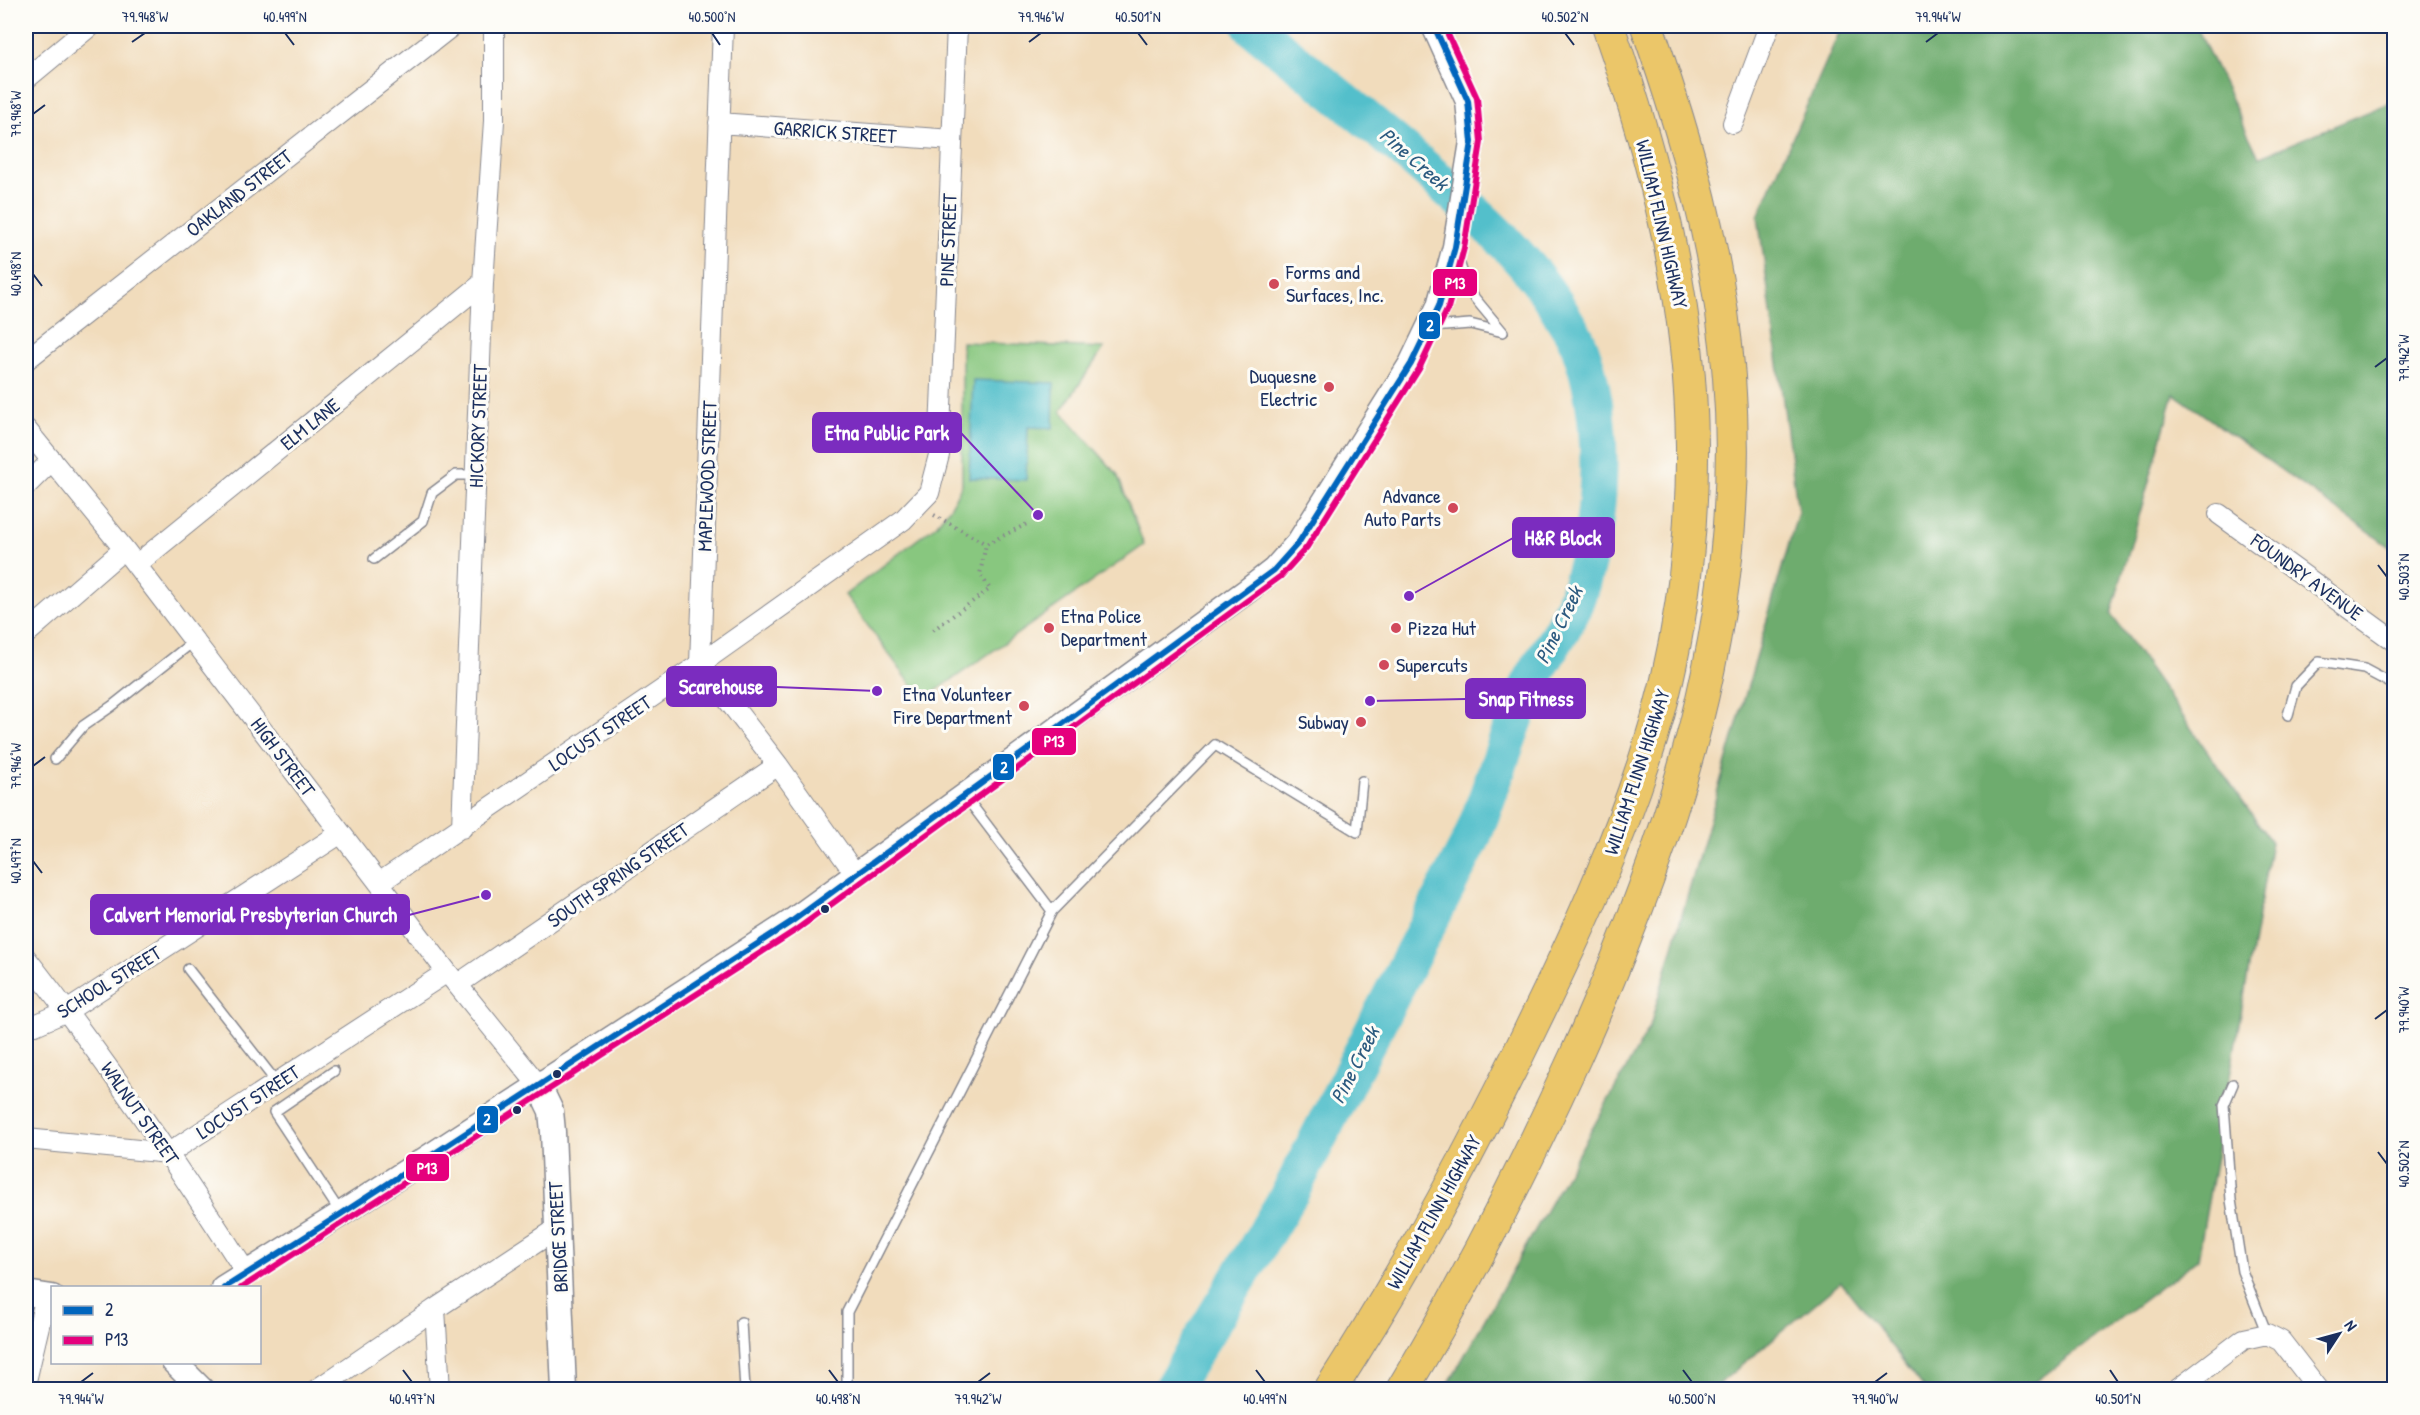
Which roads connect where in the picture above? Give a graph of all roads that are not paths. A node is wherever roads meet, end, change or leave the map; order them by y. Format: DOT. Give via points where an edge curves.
graph roads {
  1 [pos="90,26"];
  2 [pos="452,26"];
  3 [pos="494,26"];
  4 [pos="723,26"];
  5 [pos="957,26"];
  6 [pos="1434,26"];
  7 [pos="1647,26"];
  8 [pos="1769,26"];
  9 [pos="1608,30"];
  10 [pos="26,79"];
  11 [pos="719,123"];
  12 [pos="1733,123"];
  13 [pos="952,140"];
  14 [pos="1456,246"];
  15 [pos="483,283"];
  16 [pos="1430,328"];
  17 [pos="26,360"];
  18 [pos="26,429"];
  19 [pos="939,455"];
  20 [pos="52,460"];
  21 [pos="476,475"];
  22 [pos="26,486"];
  23 [pos="2219,514"];
  24 [pos="124,549"];
  25 [pos="374,559"];
  26 [pos="136,565"];
  27 [pos="26,634"];
  28 [pos="194,641"];
  29 [pos="2394,641"];
  30 [pos="700,664"];
  31 [pos="2394,685"];
  32 [pos="2288,715"];
  33 [pos="55,759"];
  34 [pos="778,765"];
  35 [pos="1362,781"];
  36 [pos="965,796"];
  37 [pos="462,828"];
  38 [pos="341,834"];
  39 [pos="856,875"];
  40 [pos="379,884"];
  41 [pos="1052,911"];
  42 [pos="26,958"];
  43 [pos="188,969"];
  44 [pos="452,978"];
  45 [pos="67,1011"];
  46 [pos="26,1023"];
  47 [pos="334,1071"];
  48 [pos="277,1083"];
  49 [pos="2233,1084"];
  50 [pos="539,1086"];
  51 [pos="26,1140"];
  52 [pos="169,1153"];
  53 [pos="341,1214"];
  54 [pos="558,1228"];
  55 [pos="247,1274"];
  56 [pos="225,1286"];
  57 [pos="41,1295"];
  58 [pos="435,1310"];
  59 [pos="741,1322"];
  60 [pos="2267,1334"];
  61 [pos="176,1364"];
  62 [pos="26,1381"];
  63 [pos="202,1389"];
  64 [pos="316,1389"];
  65 [pos="440,1389"];
  66 [pos="564,1389"];
  67 [pos="745,1389"];
  68 [pos="847,1389"];
  69 [pos="1329,1389"];
  70 [pos="1402,1389"];
  71 [pos="2177,1389"];
  72 [pos="2319,1389"];
  1 -- 10 [label="street"];
  2 -- 17 [label="street, OAKLAND STREET"];
  3 -- 15 [label="street, HICKORY STREET" via="494,121"];
  4 -- 11 [label="street, MAPLEWOOD STREET"];
  5 -- 13 [label="street, PINE STREET"];
  6 -- 14 [label="street" via="1468,101 1472,142"];
  7 -- 70 [label="highway, WILLIAM FLINN HIGHWAY" via="1698,187 1725,336 1731,400 1731,469 1727,556 1716,634 1679,789 1618,958 1522,1168"];
  8 -- 12 [label="street"];
  9 -- 69 [label="highway, WILLIAM FLINN HIGHWAY" via="1655,178 1677,275 1687,355 1692,429 1690,506 1683,587 1668,674 1647,754 1623,822 1543,1003 1449,1188"];
  11 -- 13 [label="street, GARRICK STREET"];
  11 -- 30 [label="street, MAPLEWOOD STREET"];
  13 -- 19 [label="street, PINE STREET"];
  14 -- 16 [label="street"];
  14 -- 16 [label="lane" via="1468,290 1503,332 1470,324"];
  15 -- 21 [label="street, HICKORY STREET"];
  15 -- 26 [label="street, ELM LANE"];
  16 -- 36 [label="street" via="1309,528 1282,562"];
  18 -- 20 [label="street, HIGH STREET"];
  19 -- 30 [label="street, LOCUST STREET" via="929,493 903,520"];
  20 -- 22 [label="street"];
  20 -- 24 [label="street, HIGH STREET"];
  21 -- 25 [label="lane" via="456,475 432,493 423,521"];
  21 -- 37 [label="street, HICKORY STREET"];
  23 -- 29 [label="street, FOUNDRY AVENUE"];
  24 -- 26 [label="street, HIGH STREET"];
  24 -- 27 [label="street"];
  26 -- 28 [label="street, HIGH STREET"];
  28 -- 33 [label="lane" via="83,726"];
  28 -- 38 [label="street, HIGH STREET"];
  30 -- 34 [label="street"];
  30 -- 37 [label="street, LOCUST STREET"];
  31 -- 32 [label="lane" via="2364,669 2319,662 2296,686"];
  34 -- 39 [label="street"];
  34 -- 44 [label="street, SOUTH SPRING STREET"];
  35 -- 41 [label="lane" via="1357,832 1215,745"];
  36 -- 39 [label="street"];
  36 -- 41 [label="lane"];
  37 -- 40 [label="street, LOCUST STREET"];
  38 -- 40 [label="street, HIGH STREET"];
  38 -- 45 [label="street, SCHOOL STREET"];
  39 -- 50 [label="street" via="751,950"];
  40 -- 44 [label="street, HIGH STREET"];
  41 -- 68 [label="lane" via="847,1312"];
  42 -- 45 [label="street, WALNUT STREET"];
  43 -- 48 [label="lane"];
  44 -- 48 [label="street, LOCUST STREET"];
  44 -- 50 [label="street, HIGH STREET"];
  45 -- 46 [label="street, SCHOOL STREET" via="36,1025"];
  45 -- 52 [label="street, WALNUT STREET"];
  47 -- 53 [label="lane" via="274,1112"];
  48 -- 52 [label="street, LOCUST STREET"];
  49 -- 60 [label="lane" via="2224,1106 2231,1200 2242,1271"];
  50 -- 53 [label="street"];
  50 -- 54 [label="street, BRIDGE STREET" via="552,1120"];
  51 -- 52 [label="street"];
  52 -- 55 [label="street, WALNUT STREET"];
  53 -- 55 [label="street"];
  54 -- 58 [label="street"];
  54 -- 66 [label="street, BRIDGE STREET"];
  55 -- 56 [label="street"];
  57 -- 62 [label="street"];
  58 -- 64 [label="street"];
  58 -- 65 [label="street"];
  59 -- 67 [label="lane"];
  60 -- 71 [label="street" via="2244,1339"];
  60 -- 72 [label="street" via="2282,1341"];
  61 -- 63 [label="street"];
}
